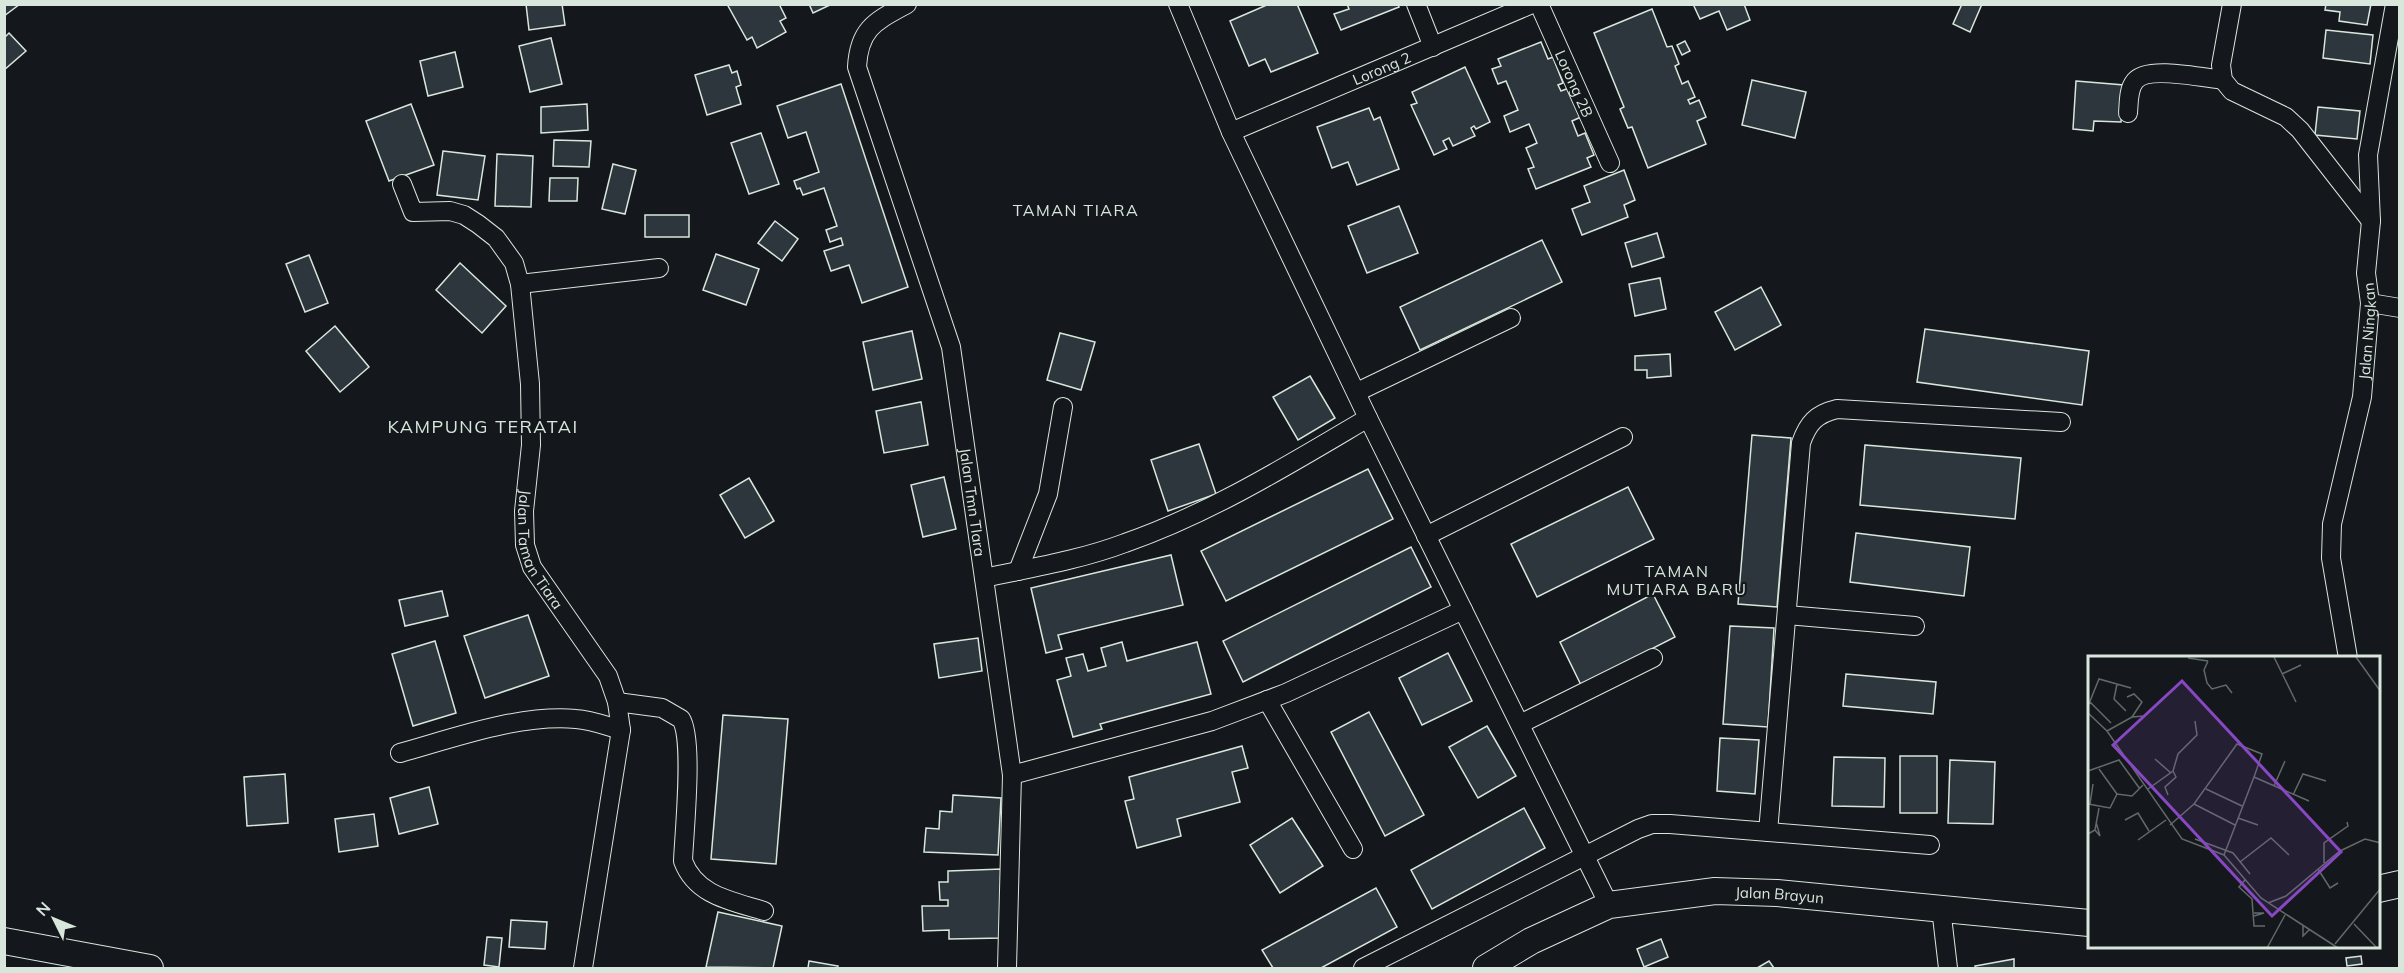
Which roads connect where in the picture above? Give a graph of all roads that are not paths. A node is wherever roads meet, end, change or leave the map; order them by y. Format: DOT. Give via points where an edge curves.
graph roads {
  1 [pos="908,4"];
  2 [pos="1178,4"];
  3 [pos="1416,4"];
  4 [pos="1532,4"];
  5 [pos="1539,4"];
  6 [pos="2232,4"];
  7 [pos="2395,4"];
  8 [pos="1433,47"];
  9 [pos="2223,80"];
  10 [pos="2128,113"];
  11 [pos="1231,132"];
  12 [pos="1610,163"];
  13 [pos="402,184"];
  14 [pos="2371,221"];
  15 [pos="659,268"];
  16 [pos="520,284"];
  17 [pos="2370,303"];
  18 [pos="2400,308"];
  19 [pos="1511,318"];
  20 [pos="1357,392"];
  21 [pos="1063,407"];
  22 [pos="1368,418"];
  23 [pos="2061,422"];
  24 [pos="1623,437"];
  25 [pos="1426,536"];
  26 [pos="1018,571"];
  27 [pos="984,578"];
  28 [pos="1463,610"];
  29 [pos="1787,615"];
  30 [pos="1915,626"];
  31 [pos="2348,656"];
  32 [pos="1653,658"];
  33 [pos="1267,700"];
  34 [pos="617,702"];
  35 [pos="1520,724"];
  36 [pos="621,730"];
  37 [pos="400,753"];
  38 [pos="1012,775"];
  39 [pos="1768,832"];
  40 [pos="1930,845"];
  41 [pos="1353,849"];
  42 [pos="1586,857"];
  43 [pos="2400,884"];
  44 [pos="2380,889"];
  45 [pos="1609,905"];
  46 [pos="1941,908"];
  47 [pos="764,911"];
  48 [pos="2088,923"];
  49 [pos="4,941"];
  50 [pos="150,969"];
  51 [pos="583,969"];
  52 [pos="1007,969"];
  53 [pos="1363,969"];
  54 [pos="1486,969"];
  55 [pos="1948,969"];
  1 -- 27 [label="street, Jalan Tmn TIara" via="876,21 864,34 857,67 951,347"];
  2 -- 11 [label="street"];
  3 -- 8 [label="street"];
  4 -- 8 [label="street, Lorong 2"];
  5 -- 12 [label="street, Lorong 2B"];
  6 -- 9 [label="street" via="2221,65"];
  7 -- 14 [label="street, Jalan Ningkan" via="2368,155"];
  8 -- 11 [label="street, Lorong 2"];
  9 -- 10 [label="street" via="2145,73 2132,87"];
  9 -- 14 [label="street" via="2232,91 2286,117 2300,130"];
  11 -- 20 [label="street"];
  13 -- 16 [label="street, Jalan Taman Tiara" via="415,213 450,211 464,215 496,238 514,263"];
  14 -- 17 [label="street, Jalan Ningkan" via="2366,273"];
  15 -- 16 [label="street"];
  16 -- 34 [label="street, Jalan Taman Tiara" via="531,445 524,511 525,545 532,567 608,676"];
  17 -- 18 [label="street"];
  17 -- 31 [label="street, Jalan Ningkan" via="2362,396 2332,524 2331,558"];
  19 -- 20 [label="street"];
  20 -- 22 [label="street"];
  21 -- 26 [label="street" via="1048,494"];
  22 -- 25 [label="street"];
  22 -- 26 [label="street" via="1179,521 1125,544"];
  23 -- 29 [label="street" via="1837,409 1823,412 1807,427 1801,443"];
  24 -- 25 [label="street"];
  25 -- 28 [label="street"];
  26 -- 27 [label="street"];
  27 -- 38 [label="street, Jalan Tmn TIara"];
  28 -- 33 [label="street"];
  28 -- 35 [label="street"];
  29 -- 30 [label="street"];
  29 -- 39 [label="street"];
  32 -- 35 [label="street"];
  33 -- 38 [label="street" via="1212,721"];
  33 -- 41 [label="street"];
  34 -- 36 [label="street, Jalan Taman Tiara"];
  34 -- 47 [label="street" via="662,708 681,718 686,733 683,861 687,871 711,895"];
  35 -- 42 [label="street"];
  36 -- 37 [label="street" via="560,718 477,732"];
  36 -- 51 [label="street, Jalan Taman Tiara"];
  38 -- 52 [label="street, Jalan Tmn TIara"];
  39 -- 40 [label="street"];
  39 -- 42 [label="street" via="1652,824"];
  42 -- 45 [label="street"];
  42 -- 53 [label="street"];
  43 -- 44 [label="main road"];
  45 -- 46 [label="main road, Jalan Brayun" via="1715,891"];
  45 -- 54 [label="main road, Jalan Brayun" via="1531,941"];
  46 -- 48 [label="main road, Jalan Brayun"];
  46 -- 55 [label="street"];
  49 -- 50 [label="main road"];
}
